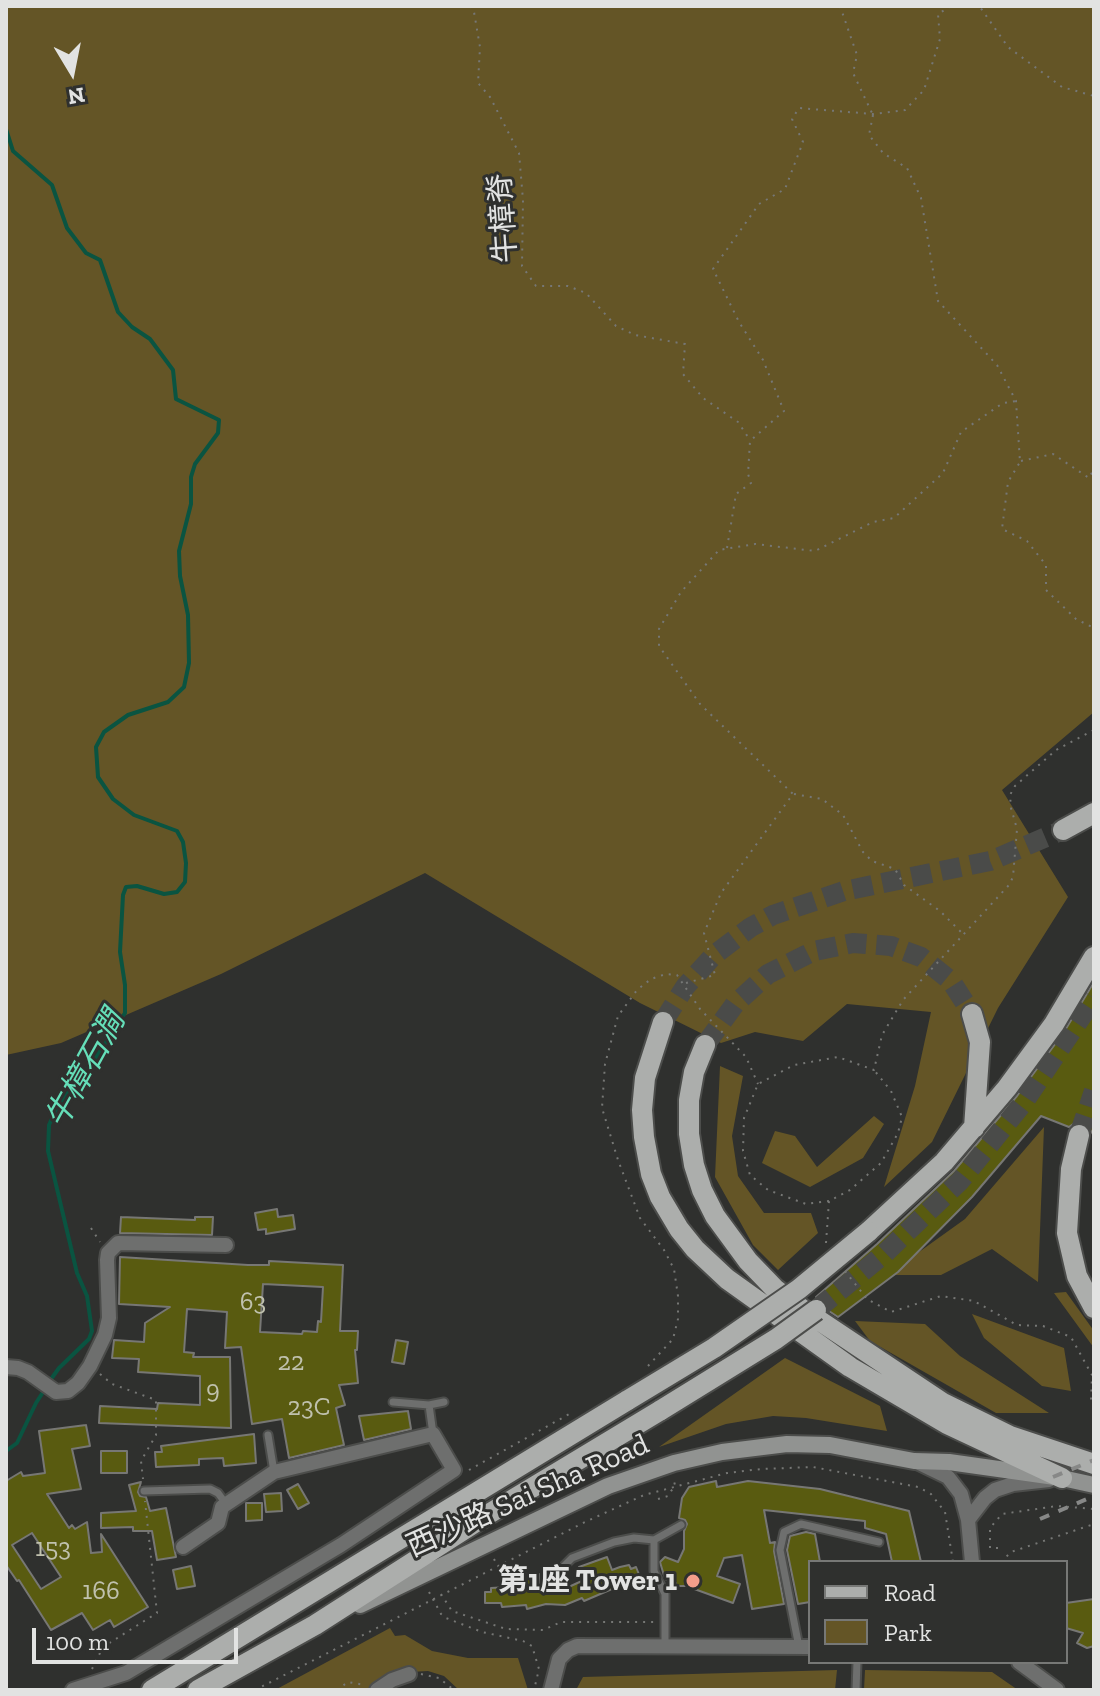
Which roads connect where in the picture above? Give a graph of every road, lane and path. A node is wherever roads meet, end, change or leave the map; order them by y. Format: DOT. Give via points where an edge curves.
graph roads {
  1 [pos="470,6"];
  2 [pos="840,6"];
  3 [pos="951,6"];
  4 [pos="974,6"];
  5 [pos="1094,96"];
  6 [pos="873,114"];
  7 [pos="1016,401"];
  8 [pos="750,441"];
  9 [pos="1020,462"];
  10 [pos="1094,469"];
  11 [pos="727,549"];
  12 [pos="1094,628"];
  13 [pos="1094,730"];
  14 [pos="793,794"];
  15 [pos="1094,813"];
  16 [pos="1063,830"];
  17 [pos="964,935"];
  18 [pos="1094,957"];
  19 [pos="684,983"];
  20 [pos="972,1014"];
  21 [pos="663,1022"];
  22 [pos="705,1045"];
  23 [pos="874,1070"];
  24 [pos="758,1084"];
  25 [pos="974,1128"];
  26 [pos="1079,1135"];
  27 [pos="829,1201"];
  28 [pos="226,1245"];
  29 [pos="826,1246"];
  30 [pos="842,1267"];
  31 [pos="1094,1308"];
  32 [pos="816,1310"];
  33 [pos="90,1366"];
  34 [pos="6,1367"];
  35 [pos="646,1369"];
  36 [pos="393,1402"];
  37 [pos="444,1402"];
  38 [pos="429,1405"];
  39 [pos="1094,1408"];
  40 [pos="573,1412"];
  41 [pos="433,1434"];
  42 [pos="268,1435"];
  43 [pos="914,1461"];
  44 [pos="1094,1464"];
  45 [pos="461,1470"];
  46 [pos="274,1472"];
  47 [pos="673,1478"];
  48 [pos="1062,1478"];
  49 [pos="675,1485"];
  50 [pos="1094,1485"];
  51 [pos="144,1491"];
  52 [pos="658,1499"];
  53 [pos="226,1504"];
  54 [pos="1094,1509"];
  55 [pos="968,1520"];
  56 [pos="1094,1524"];
  57 [pos="681,1525"];
  58 [pos="654,1540"];
  59 [pos="879,1542"];
  60 [pos="183,1547"];
  61 [pos="998,1548"];
  62 [pos="494,1559"];
  63 [pos="953,1560"];
  64 [pos="972,1560"];
  65 [pos="1003,1560"];
  66 [pos="497,1565"];
  67 [pos="513,1566"];
  68 [pos="559,1571"];
  69 [pos="429,1592"];
  70 [pos="441,1594"];
  71 [pos="432,1598"];
  72 [pos="665,1622"];
  73 [pos="315,1625"];
  74 [pos="665,1647"];
  75 [pos="804,1647"];
  76 [pos="857,1664"];
  77 [pos="1022,1664"];
  78 [pos="91,1671"];
  79 [pos="409,1674"];
  80 [pos="373,1689"];
  81 [pos="73,1690"];
  82 [pos="152,1690"];
  83 [pos="198,1690"];
  84 [pos="255,1690"];
  85 [pos="337,1690"];
  86 [pos="454,1690"];
  87 [pos="534,1690"];
  88 [pos="551,1690"];
  89 [pos="856,1690"];
  90 [pos="1057,1690"];
  1 -- 8 [label="path, 牛樟脊" via="480,47 478,83 519,153 522,266 536,286 568,286 586,293 616,326 685,344 683,374 703,398 738,422"];
  2 -- 6 [label="path" via="857,55 853,73"];
  3 -- 6 [label="path" via="938,14 940,39 924,90 905,110"];
  4 -- 5 [label="path" via="1008,47 1062,87"];
  6 -- 7 [label="path" via="869,135 883,153 907,168 921,198 938,301 997,365"];
  6 -- 8 [label="path" via="799,108 792,119 803,142 785,189 759,204 713,269 763,360 784,411"];
  7 -- 9 [label="path"];
  7 -- 11 [label="path" via="1003,403 961,432 943,473 894,518 873,522 815,551 755,544"];
  8 -- 11 [label="path" via="751,483 736,494"];
  9 -- 10 [label="path" via="1053,454 1089,478"];
  9 -- 12 [label="path" via="1008,482 1002,529 1027,541 1046,565 1046,590 1076,619"];
  11 -- 14 [label="path" via="719,550 681,592 659,629 659,646 700,704"];
  13 -- 17 [label="path" via="1056,750 1015,786 1010,795 1017,829 1013,877"];
  14 -- 17 [label="path" via="822,799 843,815 872,861 895,869 904,885"];
  14 -- 19 [label="path" via="721,893 704,933 715,975"];
  15 -- 16 [label="main road"];
  17 -- 23 [label="path" via="903,1000 882,1035"];
  18 -- 25 [label="main road, 西沙路 Sai Sha Road" via="1054,1024"];
  19 -- 24 [label="path" via="700,1009 746,1057"];
  19 -- 35 [label="path" via="674,973 661,975 625,1004 608,1045 603,1085 602,1108 640,1218 674,1269 678,1319 673,1339"];
  20 -- 25 [label="main road" via="980,1042"];
  21 -- 48 [label="main road" via="645,1078 644,1137 660,1197 695,1249 727,1279 850,1367 947,1424"];
  22 -- 44 [label="main road" via="690,1092 692,1156 705,1197 748,1261 802,1309 943,1403 1010,1436"];
  23 -- 24 [label="path" via="838,1057 794,1065"];
  23 -- 27 [label="path" via="902,1117 898,1133 881,1163"];
  24 -- 27 [label="path" via="744,1118 743,1151 750,1175 768,1190 806,1204"];
  25 -- 82 [label="main road, 西沙路 Sai Sha Road, bridge" via="868,1232 799,1289 714,1348"];
  26 -- 31 [label="main road" via="1067,1233 1077,1276"];
  27 -- 29 [label="path"];
  28 -- 33 [label="street" via="125,1241 113,1247 106,1268 109,1318"];
  30 -- 39 [label="path" via="867,1299 891,1312 941,1296 974,1301 1017,1325 1043,1326 1071,1337 1092,1375"];
  32 -- 73 [label="main road, bridge"];
  33 -- 34 [label="street" via="75,1387 60,1392 28,1372"];
  33 -- 51 [label="path" via="112,1384 156,1400 156,1435 141,1461"];
  36 -- 38 [label="lane"];
  37 -- 38 [label="lane"];
  38 -- 41 [label="lane"];
  40 -- 45 [label="path"];
  41 -- 45 [label="street"];
  41 -- 46 [label="street"];
  42 -- 46 [label="lane"];
  43 -- 48 [label="main road, 西沙路 Sai Sha Road"];
  43 -- 55 [label="street" via="952,1481"];
  43 -- 73 [label="main road, 西沙路 Sai Sha Road" via="852,1447 800,1443 686,1459 589,1495"];
  45 -- 81 [label="street" via="126,1673"];
  46 -- 53 [label="street"];
  47 -- 49 [label="path"];
  48 -- 50 [label="main road, 西沙路 Sai Sha Road"];
  48 -- 55 [label="street" via="1002,1486"];
  49 -- 52 [label="path" via="668,1496"];
  49 -- 63 [label="path" via="796,1466 918,1487 945,1512"];
  49 -- 66 [label="path"];
  51 -- 53 [label="lane" via="210,1489"];
  51 -- 78 [label="path" via="157,1613 103,1647"];
  53 -- 60 [label="street" via="218,1523"];
  54 -- 61 [label="path" via="1057,1506 1002,1514 990,1528 990,1548"];
  55 -- 64 [label="street"];
  56 -- 65 [label="path" via="1011,1552"];
  57 -- 58 [label="lane"];
  58 -- 68 [label="lane" via="614,1542 572,1558"];
  58 -- 72 [label="lane" via="654,1571 665,1594"];
  59 -- 75 [label="lane" via="815,1526 794,1525 784,1532 780,1550"];
  62 -- 66 [label="path"];
  66 -- 67 [label="path"];
  66 -- 70 [label="path"];
  69 -- 71 [label="path"];
  70 -- 71 [label="path"];
  70 -- 72 [label="path" via="452,1611 506,1629 543,1630 561,1622"];
  71 -- 84 [label="path"];
  71 -- 87 [label="path" via="446,1618 532,1646 539,1669"];
  72 -- 74 [label="lane"];
  73 -- 83 [label="main road, 西沙路 Sai Sha Road"];
  74 -- 75 [label="street"];
  74 -- 88 [label="street" via="577,1646 559,1659"];
  76 -- 89 [label="lane"];
  77 -- 90 [label="street"];
  79 -- 80 [label="street"];
  79 -- 86 [label="path" via="439,1678"];
  80 -- 85 [label="path" via="353,1682"];
}
